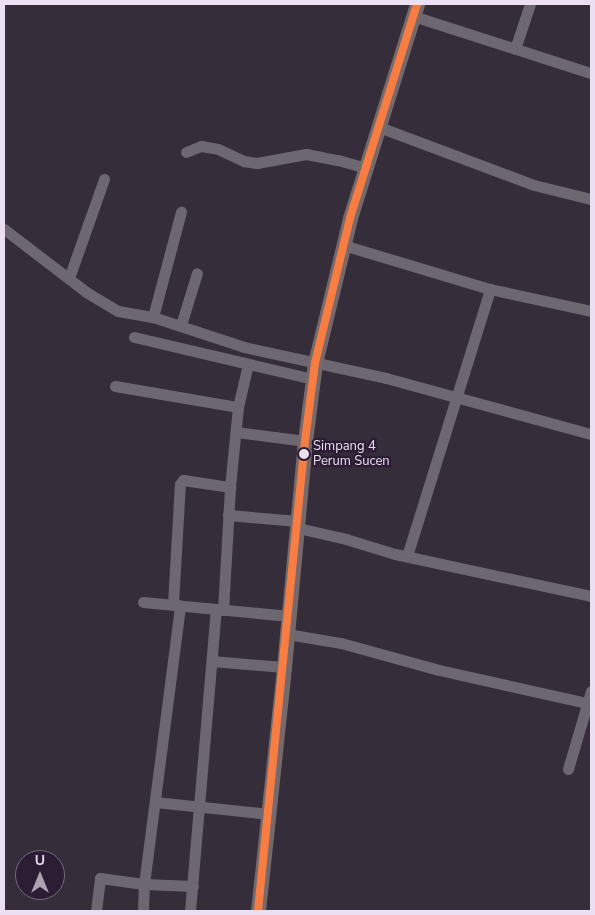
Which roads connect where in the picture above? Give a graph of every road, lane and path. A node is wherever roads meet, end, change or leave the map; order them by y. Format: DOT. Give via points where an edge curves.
graph roads {
  1 [pos="530,4"];
  2 [pos="415,10"];
  3 [pos="515,49"];
  4 [pos="591,73"];
  5 [pos="378,127"];
  6 [pos="186,152"];
  7 [pos="366,168"];
  8 [pos="104,179"];
  9 [pos="591,199"];
  10 [pos="181,212"];
  11 [pos="4,229"];
  12 [pos="344,245"];
  13 [pos="197,273"];
  14 [pos="69,278"];
  15 [pos="490,289"];
  16 [pos="591,311"];
  17 [pos="153,316"];
  18 [pos="181,325"];
  19 [pos="134,337"];
  20 [pos="315,363"];
  21 [pos="248,364"];
  22 [pos="313,379"];
  23 [pos="115,386"];
  24 [pos="455,397"];
  25 [pos="238,407"];
  26 [pos="236,432"];
  27 [pos="591,434"];
  28 [pos="305,441"];
  29 [pos="230,487"];
  30 [pos="228,515"];
  31 [pos="298,525"];
  32 [pos="407,556"];
  33 [pos="591,596"];
  34 [pos="143,602"];
  35 [pos="177,605"];
  36 [pos="219,610"];
  37 [pos="289,616"];
  38 [pos="287,634"];
  39 [pos="212,662"];
  40 [pos="284,667"];
  41 [pos="591,691"];
  42 [pos="587,703"];
  43 [pos="568,770"];
  44 [pos="155,802"];
  45 [pos="200,807"];
  46 [pos="269,814"];
  47 [pos="144,884"];
  48 [pos="193,886"];
  49 [pos="96,911"];
  50 [pos="143,911"];
  51 [pos="190,911"];
  52 [pos="258,911"];
  1 -- 3 [label="street"];
  2 -- 3 [label="street"];
  2 -- 5 [label="main road"];
  3 -- 4 [label="street"];
  5 -- 7 [label="main road"];
  5 -- 9 [label="street" via="534,185"];
  6 -- 7 [label="street" via="201,146 257,163 306,154"];
  7 -- 12 [label="main road"];
  8 -- 14 [label="street"];
  10 -- 17 [label="street"];
  11 -- 14 [label="street"];
  12 -- 15 [label="street"];
  12 -- 20 [label="main road"];
  13 -- 18 [label="street"];
  14 -- 17 [label="street" via="118,310"];
  15 -- 16 [label="street"];
  15 -- 24 [label="street"];
  17 -- 18 [label="street"];
  18 -- 20 [label="street" via="244,347"];
  19 -- 21 [label="street"];
  20 -- 22 [label="main road"];
  20 -- 24 [label="street"];
  21 -- 22 [label="street"];
  21 -- 25 [label="street"];
  22 -- 28 [label="main road"];
  23 -- 25 [label="street"];
  24 -- 27 [label="street"];
  24 -- 32 [label="street"];
  25 -- 26 [label="street"];
  26 -- 28 [label="street"];
  26 -- 29 [label="street"];
  28 -- 31 [label="main road"];
  29 -- 30 [label="street"];
  29 -- 35 [label="street" via="183,480 180,484"];
  30 -- 31 [label="street"];
  30 -- 36 [label="street"];
  31 -- 32 [label="street"];
  31 -- 37 [label="main road"];
  32 -- 33 [label="street"];
  34 -- 35 [label="street"];
  35 -- 36 [label="street"];
  35 -- 44 [label="street"];
  36 -- 37 [label="street"];
  36 -- 39 [label="street"];
  37 -- 38 [label="main road"];
  38 -- 40 [label="main road"];
  38 -- 42 [label="street" via="342,643 440,670"];
  39 -- 40 [label="street"];
  39 -- 45 [label="street"];
  40 -- 46 [label="main road"];
  41 -- 42 [label="street"];
  42 -- 43 [label="street"];
  44 -- 45 [label="street"];
  44 -- 47 [label="street"];
  45 -- 46 [label="street"];
  45 -- 48 [label="street"];
  46 -- 52 [label="main road"];
  47 -- 48 [label="street"];
  47 -- 49 [label="street" via="100,878"];
  47 -- 50 [label="street"];
  48 -- 51 [label="street"];
}
